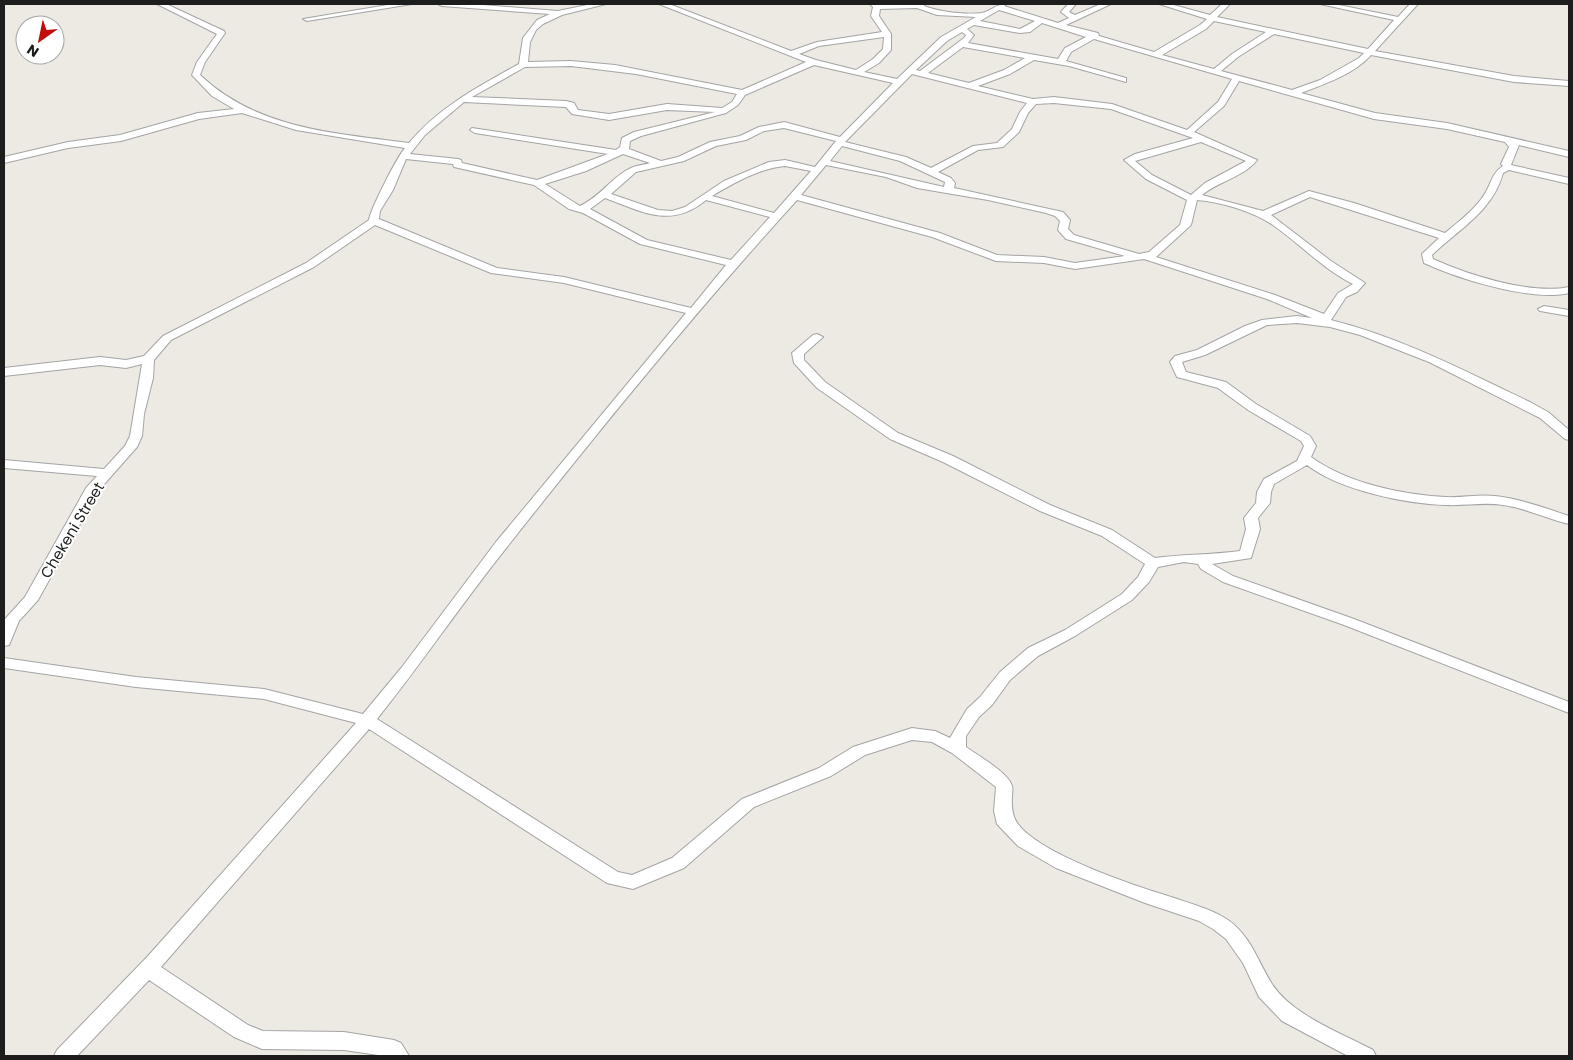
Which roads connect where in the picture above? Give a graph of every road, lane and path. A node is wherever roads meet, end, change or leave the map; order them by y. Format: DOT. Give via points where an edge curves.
graph roads {
  1 [pos="161,4"];
  2 [pos="408,4"];
  3 [pos="442,4"];
  4 [pos="602,4"];
  5 [pos="663,4"];
  6 [pos="1072,4"];
  7 [pos="1107,4"];
  8 [pos="1163,4"];
  9 [pos="1226,4"];
  10 [pos="1324,4"];
  11 [pos="1367,4"];
  12 [pos="1412,4"];
  13 [pos="919,5"];
  14 [pos="1001,5"];
  15 [pos="876,6"];
  16 [pos="1358,10"];
  17 [pos="561,13"];
  18 [pos="1074,18"];
  19 [pos="1212,18"];
  20 [pos="307,19"];
  21 [pos="1399,19"];
  22 [pos="1042,20"];
  23 [pos="973,22"];
  24 [pos="1060,24"];
  25 [pos="1273,31"];
  26 [pos="888,34"];
  27 [pos="1095,35"];
  28 [pos="962,44"];
  29 [pos="1370,51"];
  30 [pos="790,54"];
  31 [pos="1155,55"];
  32 [pos="1031,58"];
  33 [pos="813,62"];
  34 [pos="1061,62"];
  35 [pos="523,65"];
  36 [pos="1216,72"];
  37 [pos="856,73"];
  38 [pos="915,73"];
  39 [pos="1237,78"];
  40 [pos="1123,80"];
  41 [pos="898,82"];
  42 [pos="1569,83"];
  43 [pos="969,87"];
  44 [pos="742,93"];
  45 [pos="1290,94"];
  46 [pos="462,99"];
  47 [pos="1032,102"];
  48 [pos="242,110"];
  49 [pos="726,110"];
  50 [pos="475,130"];
  51 [pos="1188,133"];
  52 [pos="1200,140"];
  53 [pos="1509,141"];
  54 [pos="840,142"];
  55 [pos="411,146"];
  56 [pos="619,152"];
  57 [pos="1569,154"];
  58 [pos="403,156"];
  59 [pos="4,160"];
  60 [pos="663,164"];
  61 [pos="820,166"];
  62 [pos="1508,166"];
  63 [pos="931,172"];
  64 [pos="1569,181"];
  65 [pos="536,183"];
  66 [pos="948,191"];
  67 [pos="602,194"];
  68 [pos="795,196"];
  69 [pos="704,197"];
  70 [pos="1193,198"];
  71 [pos="582,209"];
  72 [pos="1263,215"];
  73 [pos="776,216"];
  74 [pos="374,221"];
  75 [pos="1444,236"];
  76 [pos="1144,257"];
  77 [pos="732,264"];
  78 [pos="1569,290"];
  79 [pos="1544,309"];
  80 [pos="694,312"];
  81 [pos="1569,313"];
  82 [pos="1332,321"];
  83 [pos="817,337"];
  84 [pos="148,360"];
  85 [pos="4,372"];
  86 [pos="1569,436"];
  87 [pos="1305,458"];
  88 [pos="4,464"];
  89 [pos="106,473"];
  90 [pos="1569,520"];
  91 [pos="1208,560"];
  92 [pos="1153,563"];
  93 [pos="4,641"];
  94 [pos="4,663"];
  95 [pos="1569,708"];
  96 [pos="367,720"];
  97 [pos="958,750"];
  98 [pos="148,969"];
  99 [pos="64,1056"];
  100 [pos="399,1056"];
  101 [pos="1366,1056"];
  1 -- 48 [label="street" via="175,14 221,33 201,62 196,76"];
  2 -- 20 [label="street"];
  3 -- 17 [label="street"];
  4 -- 17 [label="street"];
  5 -- 30 [label="street"];
  6 -- 18 [label="street" via="1065,12"];
  7 -- 18 [label="street"];
  8 -- 19 [label="street"];
  9 -- 19 [label="street"];
  10 -- 16 [label="street"];
  11 -- 16 [label="street"];
  12 -- 21 [label="street"];
  13 -- 15 [label="street"];
  13 -- 23 [label="street" via="936,13"];
  14 -- 22 [label="street"];
  14 -- 23 [label="street"];
  15 -- 26 [label="street" via="875,16"];
  16 -- 21 [label="street"];
  17 -- 35 [label="street" via="543,20 532,29 524,44 526,57"];
  18 -- 24 [label="street"];
  19 -- 25 [label="street"];
  19 -- 31 [label="street" via="1194,33"];
  21 -- 29 [label="street"];
  22 -- 23 [label="street" via="1020,31"];
  22 -- 24 [label="street"];
  23 -- 28 [label="street" via="970,34"];
  23 -- 38 [label="street" via="938,44"];
  24 -- 27 [label="street"];
  25 -- 29 [label="street"];
  25 -- 36 [label="street" via="1224,62"];
  26 -- 30 [label="street" via="832,40"];
  26 -- 37 [label="street" via="884,54"];
  27 -- 31 [label="street"];
  27 -- 34 [label="street" via="1068,50"];
  28 -- 32 [label="street"];
  28 -- 38 [label="street"];
  29 -- 42 [label="street" via="1500,77"];
  29 -- 45 [label="street" via="1357,63 1323,82"];
  30 -- 33 [label="street"];
  31 -- 36 [label="street"];
  32 -- 34 [label="street"];
  32 -- 43 [label="street" via="1007,72"];
  33 -- 37 [label="street"];
  33 -- 44 [label="street"];
  34 -- 40 [label="street"];
  35 -- 44 [label="street" via="611,65"];
  35 -- 46 [label="street"];
  36 -- 39 [label="street"];
  37 -- 41 [label="street"];
  38 -- 41 [label="street"];
  38 -- 43 [label="street"];
  39 -- 45 [label="street"];
  39 -- 51 [label="street" via="1221,104"];
  41 -- 54 [label="street"];
  43 -- 47 [label="street"];
  44 -- 49 [label="street"];
  45 -- 53 [label="street" via="1381,117 1446,126"];
  46 -- 49 [label="street" via="566,104 571,105 575,112 609,117 676,106"];
  46 -- 55 [label="street"];
  47 -- 51 [label="street" via="1054,100 1100,105"];
  47 -- 63 [label="street" via="1016,130 1000,145 976,148"];
  48 -- 55 [label="street" via="313,131"];
  48 -- 59 [label="street" via="198,116 120,138 68,145"];
  49 -- 56 [label="street" via="636,134 625,140 626,145"];
  50 -- 56 [label="street"];
  51 -- 52 [label="street"];
  52 -- 70 [label="street" via="1252,160 1247,166 1208,185"];
  52 -- 70 [label="street" via="1129,160 1149,177"];
  53 -- 57 [label="street"];
  53 -- 62 [label="street" via="1514,143 1514,147 1506,164"];
  54 -- 60 [label="street" via="777,125 743,138 713,144"];
  54 -- 61 [label="street"];
  54 -- 63 [label="street" via="903,159"];
  55 -- 58 [label="street"];
  56 -- 60 [label="street"];
  56 -- 65 [label="street" via="563,176"];
  58 -- 65 [label="street" via="458,162 457,165 470,169 479,168"];
  58 -- 74 [label="street" via="373,216"];
  60 -- 67 [label="street" via="633,170"];
  61 -- 66 [label="street" via="888,175"];
  61 -- 68 [label="street"];
  61 -- 69 [label="street" via="775,163"];
  62 -- 64 [label="street"];
  62 -- 75 [label="street" via="1499,172 1497,185 1490,197"];
  63 -- 66 [label="street" via="948,180"];
  65 -- 71 [label="street" via="573,207"];
  66 -- 76 [label="street" via="1059,214 1065,220 1063,230 1070,237"];
  67 -- 69 [label="street" via="665,214 689,209"];
  67 -- 71 [label="street" via="593,204"];
  68 -- 73 [label="street"];
  68 -- 76 [label="street" via="936,235 1005,260 1044,260 1076,266"];
  69 -- 73 [label="street"];
  70 -- 72 [label="street"];
  70 -- 76 [label="street" via="1184,228 1156,253"];
  71 -- 77 [label="street" via="644,242"];
  72 -- 75 [label="street" via="1309,194 1350,204"];
  72 -- 82 [label="street" via="1311,248 1342,275 1360,283 1342,295"];
  73 -- 77 [label="street"];
  74 -- 80 [label="street" via="495,271 564,280"];
  74 -- 84 [label="street" via="310,265 167,338"];
  75 -- 78 [label="street" via="1427,254 1428,261 1436,266 1540,293 1561,294"];
  76 -- 82 [label="street" via="1263,294"];
  77 -- 80 [label="street"];
  79 -- 81 [label="street"];
  80 -- 96 [label="street" via="501,545"];
  82 -- 86 [label="street" via="1403,348 1526,405 1544,414"];
  82 -- 87 [label="street" via="1268,322 1251,326 1176,362 1181,374 1222,385 1306,439 1310,446"];
  83 -- 92 [label="street" via="798,353 798,361 821,385 894,436 948,459 1044,508 1107,533"];
  84 -- 85 [label="street" via="126,364 100,361"];
  84 -- 89 [label="street, Chekeni Street" via="136,436 131,447"];
  87 -- 90 [label="street" via="1327,473 1408,496 1447,501 1497,500"];
  87 -- 91 [label="street" via="1267,486 1263,503 1251,518 1254,530 1246,555"];
  88 -- 89 [label="street"];
  89 -- 93 [label="street, Chekeni Street" via="93,488 31,600 12,619"];
  91 -- 92 [label="street" via="1184,558"];
  91 -- 95 [label="street" via="1206,566 1228,579 1350,622"];
  92 -- 97 [label="street" via="1138,587 1127,597 1070,634 1033,652 1005,676 958,734"];
  94 -- 96 [label="street" via="136,682 264,694"];
  96 -- 97 [label="street" via="612,878 633,882 678,863 748,803 825,772 859,751 912,734 935,737"];
  96 -- 98 [label="street"];
  97 -- 101 [label="street" via="1004,786 1006,824 1024,840 1062,863 1220,924 1233,934 1250,958 1266,991 1289,1015"];
  98 -- 99 [label="street"];
  98 -- 100 [label="street" via="241,1031 262,1040 344,1041 394,1049"];
}
